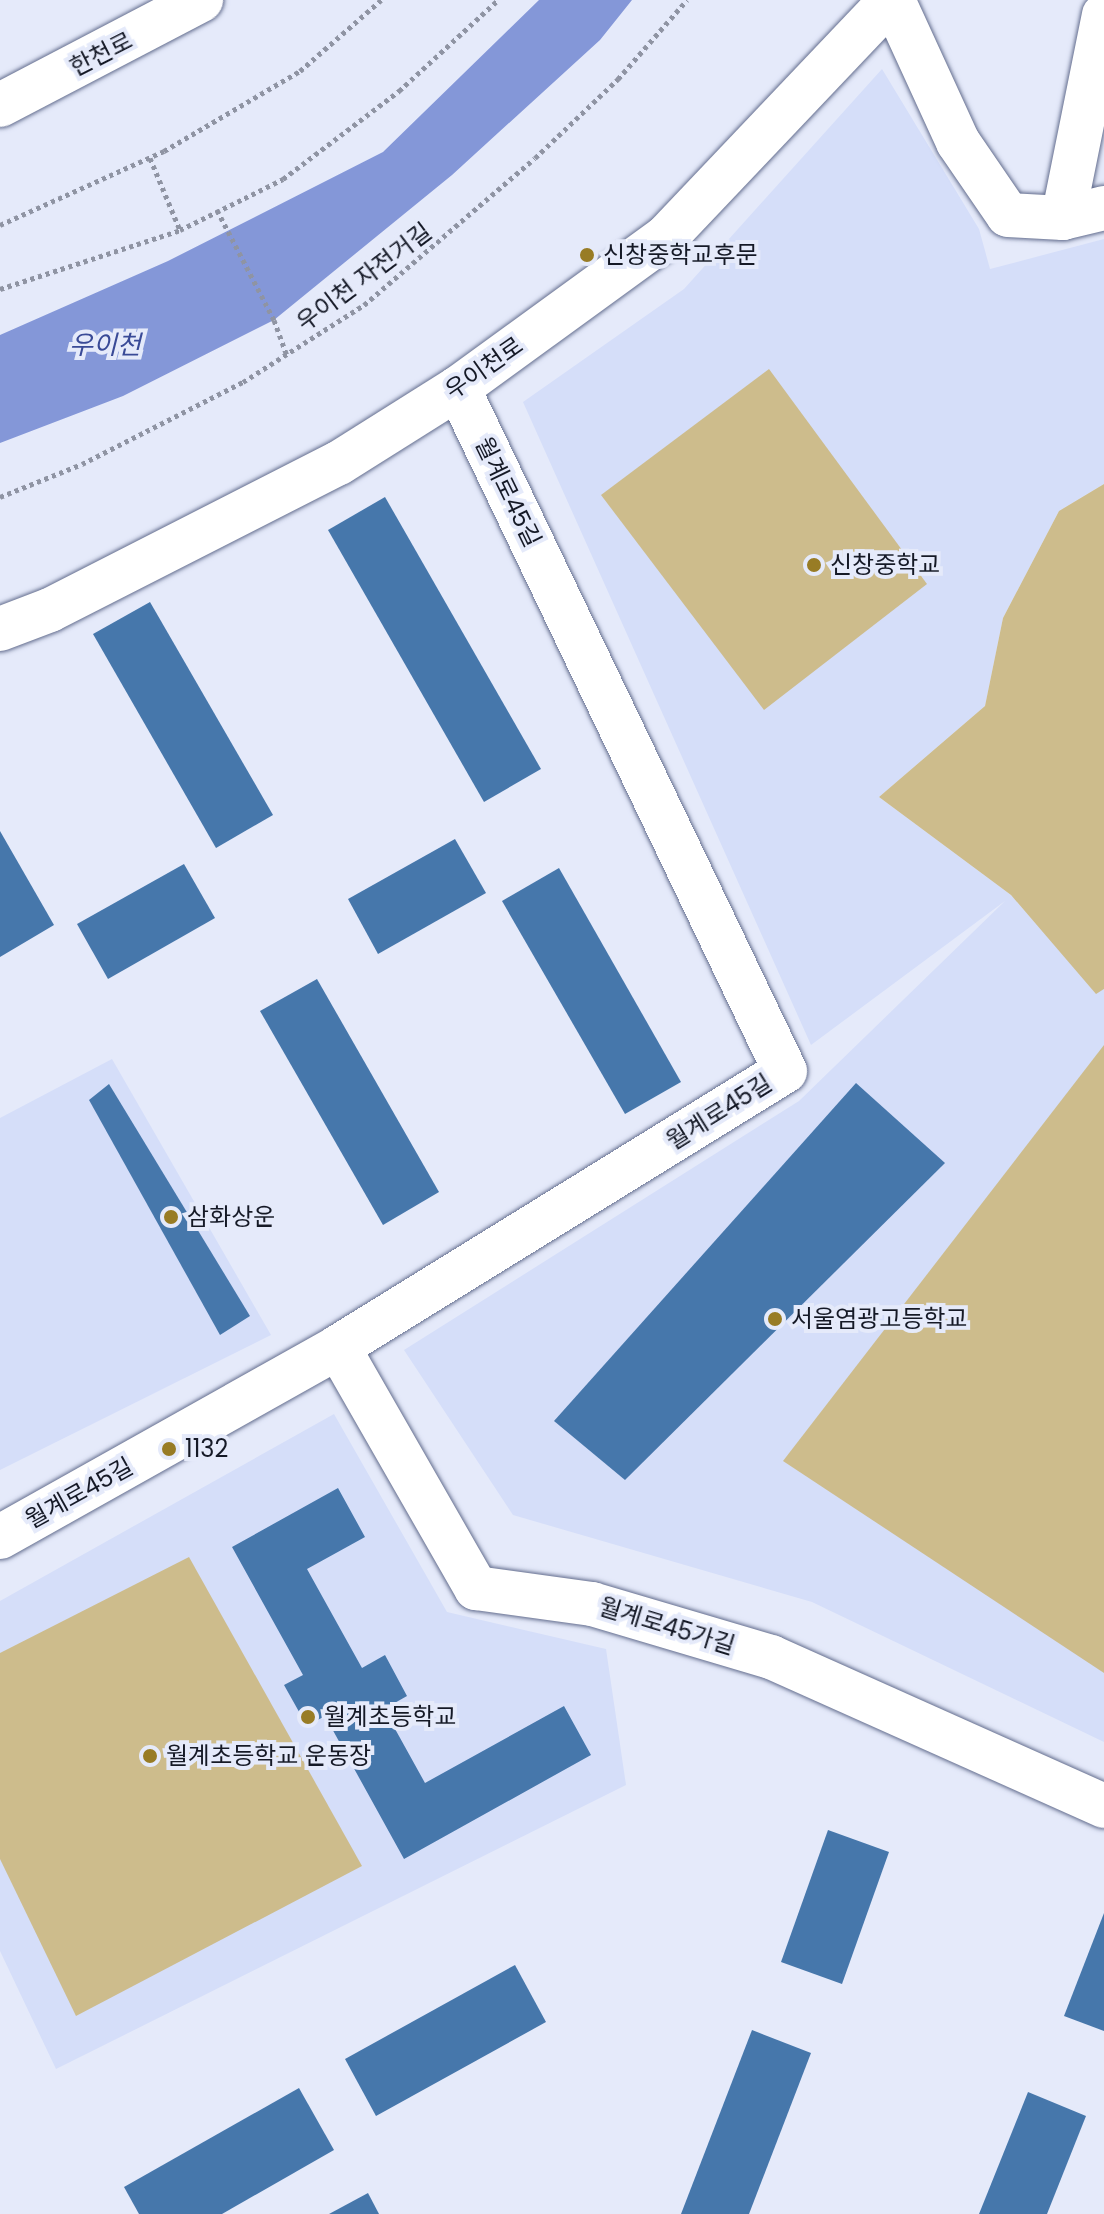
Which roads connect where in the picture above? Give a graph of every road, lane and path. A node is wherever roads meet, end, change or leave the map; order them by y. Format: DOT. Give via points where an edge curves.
graph roads {
  1 [pos="201,0"];
  2 [pos="381,0"];
  3 [pos="498,0"];
  4 [pos="687,0"];
  5 [pos="892,0"];
  6 [pos="1104,15"];
  7 [pos="0,105"];
  8 [pos="150,158"];
  9 [pos="217,210"];
  10 [pos="1083,213"];
  11 [pos="0,225"];
  12 [pos="180,230"];
  13 [pos="0,289"];
  14 [pos="287,356"];
  15 [pos="458,388"];
  16 [pos="0,497"];
  17 [pos="0,629"];
  18 [pos="338,1347"];
  19 [pos="0,1537"];
  20 [pos="1104,1806"];
  1 -- 7 [label="street, 한천로"];
  2 -- 8 [label="path" via="300,71"];
  3 -- 9 [label="path" via="399,91 283,179"];
  4 -- 14 [label="path, 우이천 자전거길" via="618,79 451,234 364,305"];
  5 -- 10 [label="street, 우이천로" via="958,142 1008,215"];
  5 -- 15 [label="street, 우이천로" via="666,237"];
  6 -- 10 [label="street"];
  8 -- 11 [label="path"];
  8 -- 12 [label="path"];
  9 -- 12 [label="path"];
  9 -- 14 [label="path"];
  12 -- 13 [label="path"];
  14 -- 16 [label="path, 우이천 자전거길" via="82,464"];
  15 -- 17 [label="street, 우이천로" via="339,463 50,610"];
  15 -- 18 [label="street, 월계로45길" via="785,1071"];
  18 -- 19 [label="street, 월계로45길"];
  18 -- 20 [label="street, 월계로45가길" via="476,1588 592,1604 771,1657"];
}
